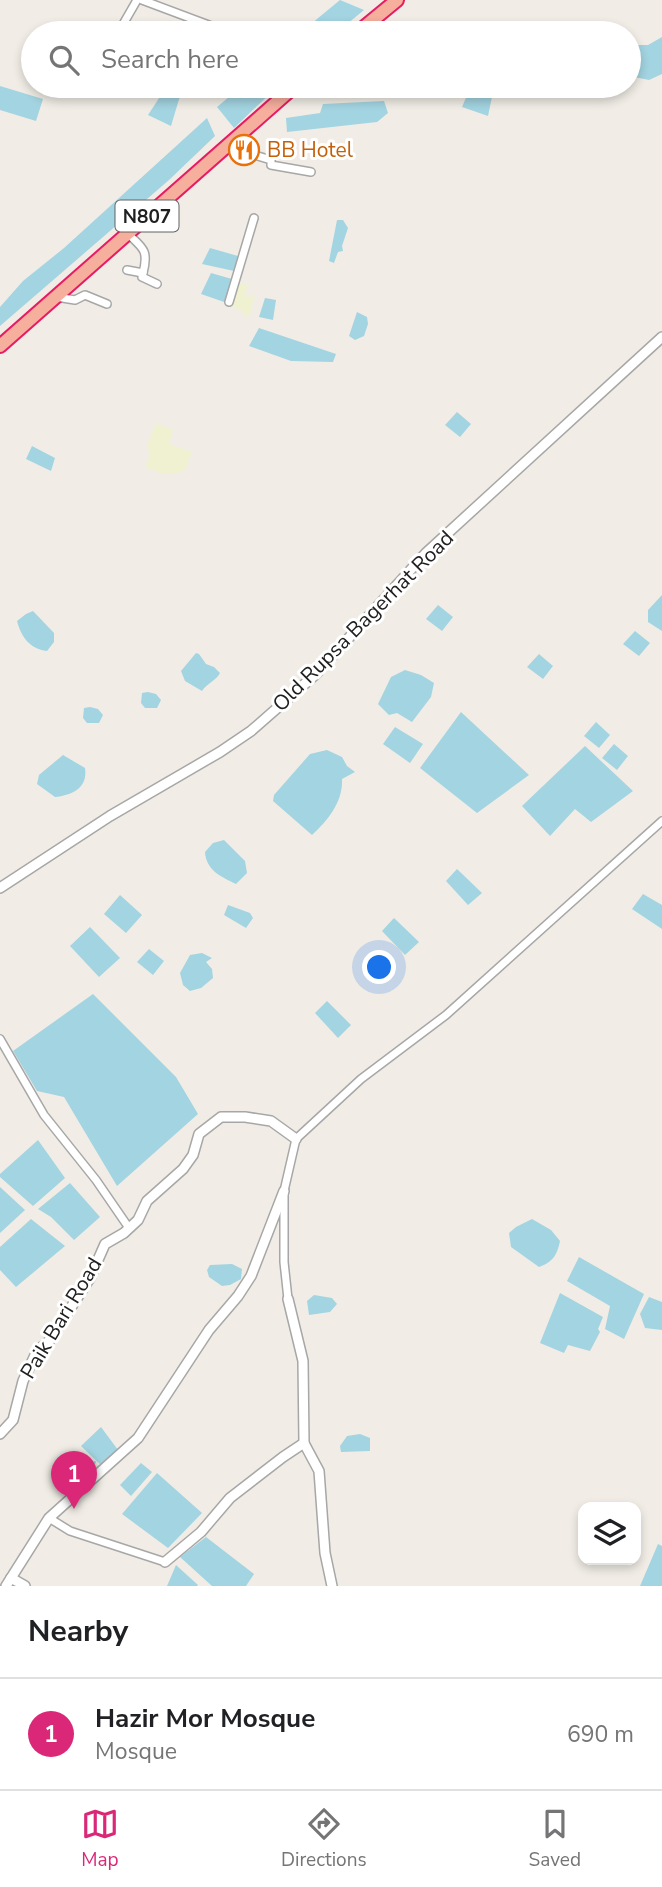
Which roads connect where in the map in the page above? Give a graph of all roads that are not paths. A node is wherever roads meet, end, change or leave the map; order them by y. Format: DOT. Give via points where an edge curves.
graph roads {
  1 [pos="137,0"];
  2 [pos="142,0"];
  3 [pos="397,0"];
  4 [pos="125,21"];
  5 [pos="198,21"];
  6 [pos="372,21"];
  7 [pos="281,98"];
  8 [pos="224,146"];
  9 [pos="312,172"];
  10 [pos="254,218"];
  11 [pos="127,233"];
  12 [pos="127,270"];
  13 [pos="143,273"];
  14 [pos="157,284"];
  15 [pos="55,297"];
  16 [pos="229,302"];
  17 [pos="107,304"];
  18 [pos="662,337"];
  19 [pos="0,346"];
  20 [pos="662,821"];
  21 [pos="0,888"];
  22 [pos="0,1039"];
  23 [pos="296,1139"];
  24 [pos="284,1191"];
  25 [pos="129,1228"];
  26 [pos="288,1299"];
  27 [pos="0,1434"];
  28 [pos="306,1445"];
  29 [pos="49,1518"];
  30 [pos="165,1562"];
  31 [pos="8,1582"];
  32 [pos="25,1586"];
  33 [pos="332,1586"];
  1 -- 4 [label="street"];
  2 -- 5 [label="street"];
  3 -- 6 [label="highway"];
  7 -- 8 [label="highway, N807"];
  8 -- 9 [label="street" via="271,160 271,165"];
  8 -- 11 [label="highway, N807"];
  10 -- 16 [label="street"];
  11 -- 13 [label="street" via="146,251"];
  11 -- 15 [label="highway, N807"];
  12 -- 13 [label="street"];
  13 -- 14 [label="street" via="142,277"];
  15 -- 17 [label="street" via="75,300 85,295"];
  15 -- 19 [label="highway, N807"];
  18 -- 21 [label="street, Old Rupsa Bagerhat Road" via="426,553 316,674 261,723"];
  20 -- 23 [label="street" via="446,1015 362,1079"];
  22 -- 25 [label="street" via="44,1115"];
  23 -- 24 [label="street"];
  23 -- 25 [label="street, Paik Bari Road" via="271,1121 221,1117 200,1134 193,1156 147,1201"];
  24 -- 26 [label="street"];
  24 -- 29 [label="street" via="251,1276 209,1330 138,1438"];
  25 -- 27 [label="street, Paik Bari Road" via="104,1244 90,1278 50,1340 37,1351 13,1420"];
  26 -- 28 [label="street" via="303,1361"];
  28 -- 30 [label="street" via="230,1498 201,1532"];
  28 -- 33 [label="street" via="319,1471"];
  29 -- 30 [label="street" via="70,1531"];
  29 -- 31 [label="street"];
  31 -- 32 [label="street"];
}
